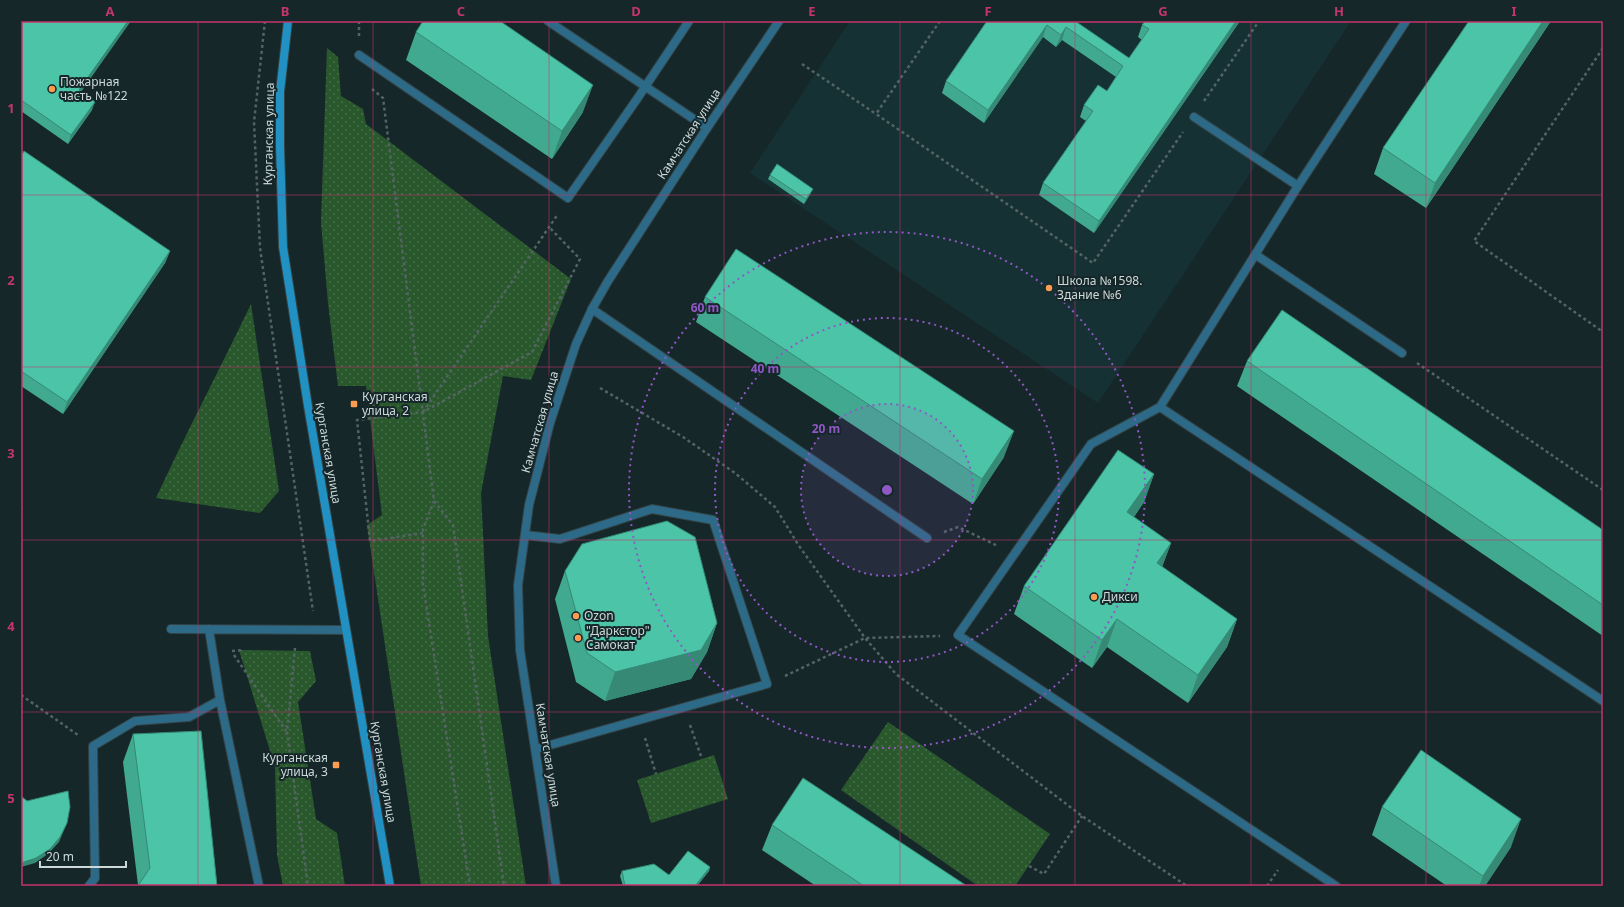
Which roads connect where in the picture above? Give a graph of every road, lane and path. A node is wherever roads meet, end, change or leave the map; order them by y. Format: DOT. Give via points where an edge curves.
graph roads {
  1 [pos="288,21"];
  2 [pos="359,21"];
  3 [pos="548,21"];
  4 [pos="689,21"];
  5 [pos="779,21"];
  6 [pos="940,21"];
  7 [pos="1259,21"];
  8 [pos="1406,21"];
  9 [pos="1603,48"];
  10 [pos="359,55"];
  11 [pos="802,64"];
  12 [pos="366,85"];
  13 [pos="645,87"];
  14 [pos="876,114"];
  15 [pos="1194,117"];
  16 [pos="707,128"];
  17 [pos="1298,186"];
  18 [pos="568,198"];
  19 [pos="549,227"];
  20 [pos="1256,255"];
  21 [pos="592,309"];
  22 [pos="1603,332"];
  23 [pos="1402,353"];
  24 [pos="600,388"];
  25 [pos="1160,407"];
  26 [pos="423,412"];
  27 [pos="1603,490"];
  28 [pos="434,501"];
  29 [pos="423,533"];
  30 [pos="525,535"];
  31 [pos="928,538"];
  32 [pos="1015,553"];
  33 [pos="171,629"];
  34 [pos="209,629"];
  35 [pos="346,630"];
  36 [pos="958,635"];
  37 [pos="865,638"];
  38 [pos="295,648"];
  39 [pos="231,651"];
  40 [pos="767,684"];
  41 [pos="21,695"];
  42 [pos="220,700"];
  43 [pos="1603,701"];
  44 [pos="684,708"];
  45 [pos="639,720"];
  46 [pos="287,732"];
  47 [pos="93,746"];
  48 [pos="536,749"];
  49 [pos="702,759"];
  50 [pos="656,774"];
  51 [pos="1082,816"];
  52 [pos="1029,866"];
  53 [pos="88,886"];
  54 [pos="259,886"];
  55 [pos="308,886"];
  56 [pos="390,886"];
  57 [pos="470,886"];
  58 [pos="504,886"];
  59 [pos="556,886"];
  60 [pos="1187,886"];
  61 [pos="1336,886"];
  1 -- 35 [label="street, Курганская улица" via="280,92 283,247"];
  2 -- 10 [label="path"];
  3 -- 13 [label="street"];
  4 -- 13 [label="street"];
  5 -- 16 [label="street, Камчатская улица"];
  6 -- 14 [label="path"];
  7 -- 15 [label="path"];
  8 -- 17 [label="street"];
  9 -- 22 [label="path" via="1474,240"];
  10 -- 18 [label="street"];
  11 -- 14 [label="path"];
  12 -- 26 [label="path" via="383,98"];
  13 -- 16 [label="street"];
  13 -- 18 [label="street"];
  14 -- 15 [label="path" via="1093,263"];
  15 -- 17 [label="street"];
  16 -- 21 [label="street, Камчатская улица"];
  17 -- 20 [label="street"];
  18 -- 19 [label="path"];
  19 -- 26 [label="path"];
  19 -- 26 [label="path" via="580,259 532,352"];
  20 -- 23 [label="street"];
  20 -- 25 [label="street"];
  21 -- 30 [label="street, Камчатская улица" via="576,344 550,423 529,505"];
  21 -- 31 [label="street"];
  23 -- 27 [label="path"];
  24 -- 37 [label="path" via="683,437 735,472 775,507 799,546"];
  25 -- 32 [label="street" via="1091,444"];
  25 -- 43 [label="street"];
  26 -- 28 [label="path"];
  26 -- 29 [label="path" via="357,420 370,541"];
  28 -- 29 [label="path"];
  28 -- 58 [label="path" via="453,525"];
  29 -- 57 [label="path" via="423,584"];
  30 -- 40 [label="street" via="560,539 652,510 713,520"];
  30 -- 48 [label="street, Камчатская улица" via="518,585 520,650"];
  31 -- 32 [label="path" via="958,527"];
  32 -- 36 [label="street"];
  33 -- 34 [label="street"];
  34 -- 35 [label="street"];
  34 -- 42 [label="street"];
  35 -- 56 [label="street, Курганская улица"];
  36 -- 37 [label="path"];
  36 -- 61 [label="street"];
  37 -- 40 [label="path"];
  37 -- 51 [label="path" via="896,674"];
  38 -- 46 [label="path"];
  39 -- 46 [label="path"];
  40 -- 44 [label="street"];
  41 -- 47 [label="path"];
  42 -- 47 [label="street" via="189,717 134,721"];
  42 -- 54 [label="street"];
  44 -- 45 [label="street"];
  44 -- 49 [label="path"];
  45 -- 48 [label="street"];
  45 -- 50 [label="path"];
  46 -- 55 [label="path"];
  47 -- 53 [label="street" via="95,878"];
  48 -- 59 [label="street, Камчатская улица"];
  51 -- 52 [label="path" via="1044,874"];
  51 -- 60 [label="path"];
}
